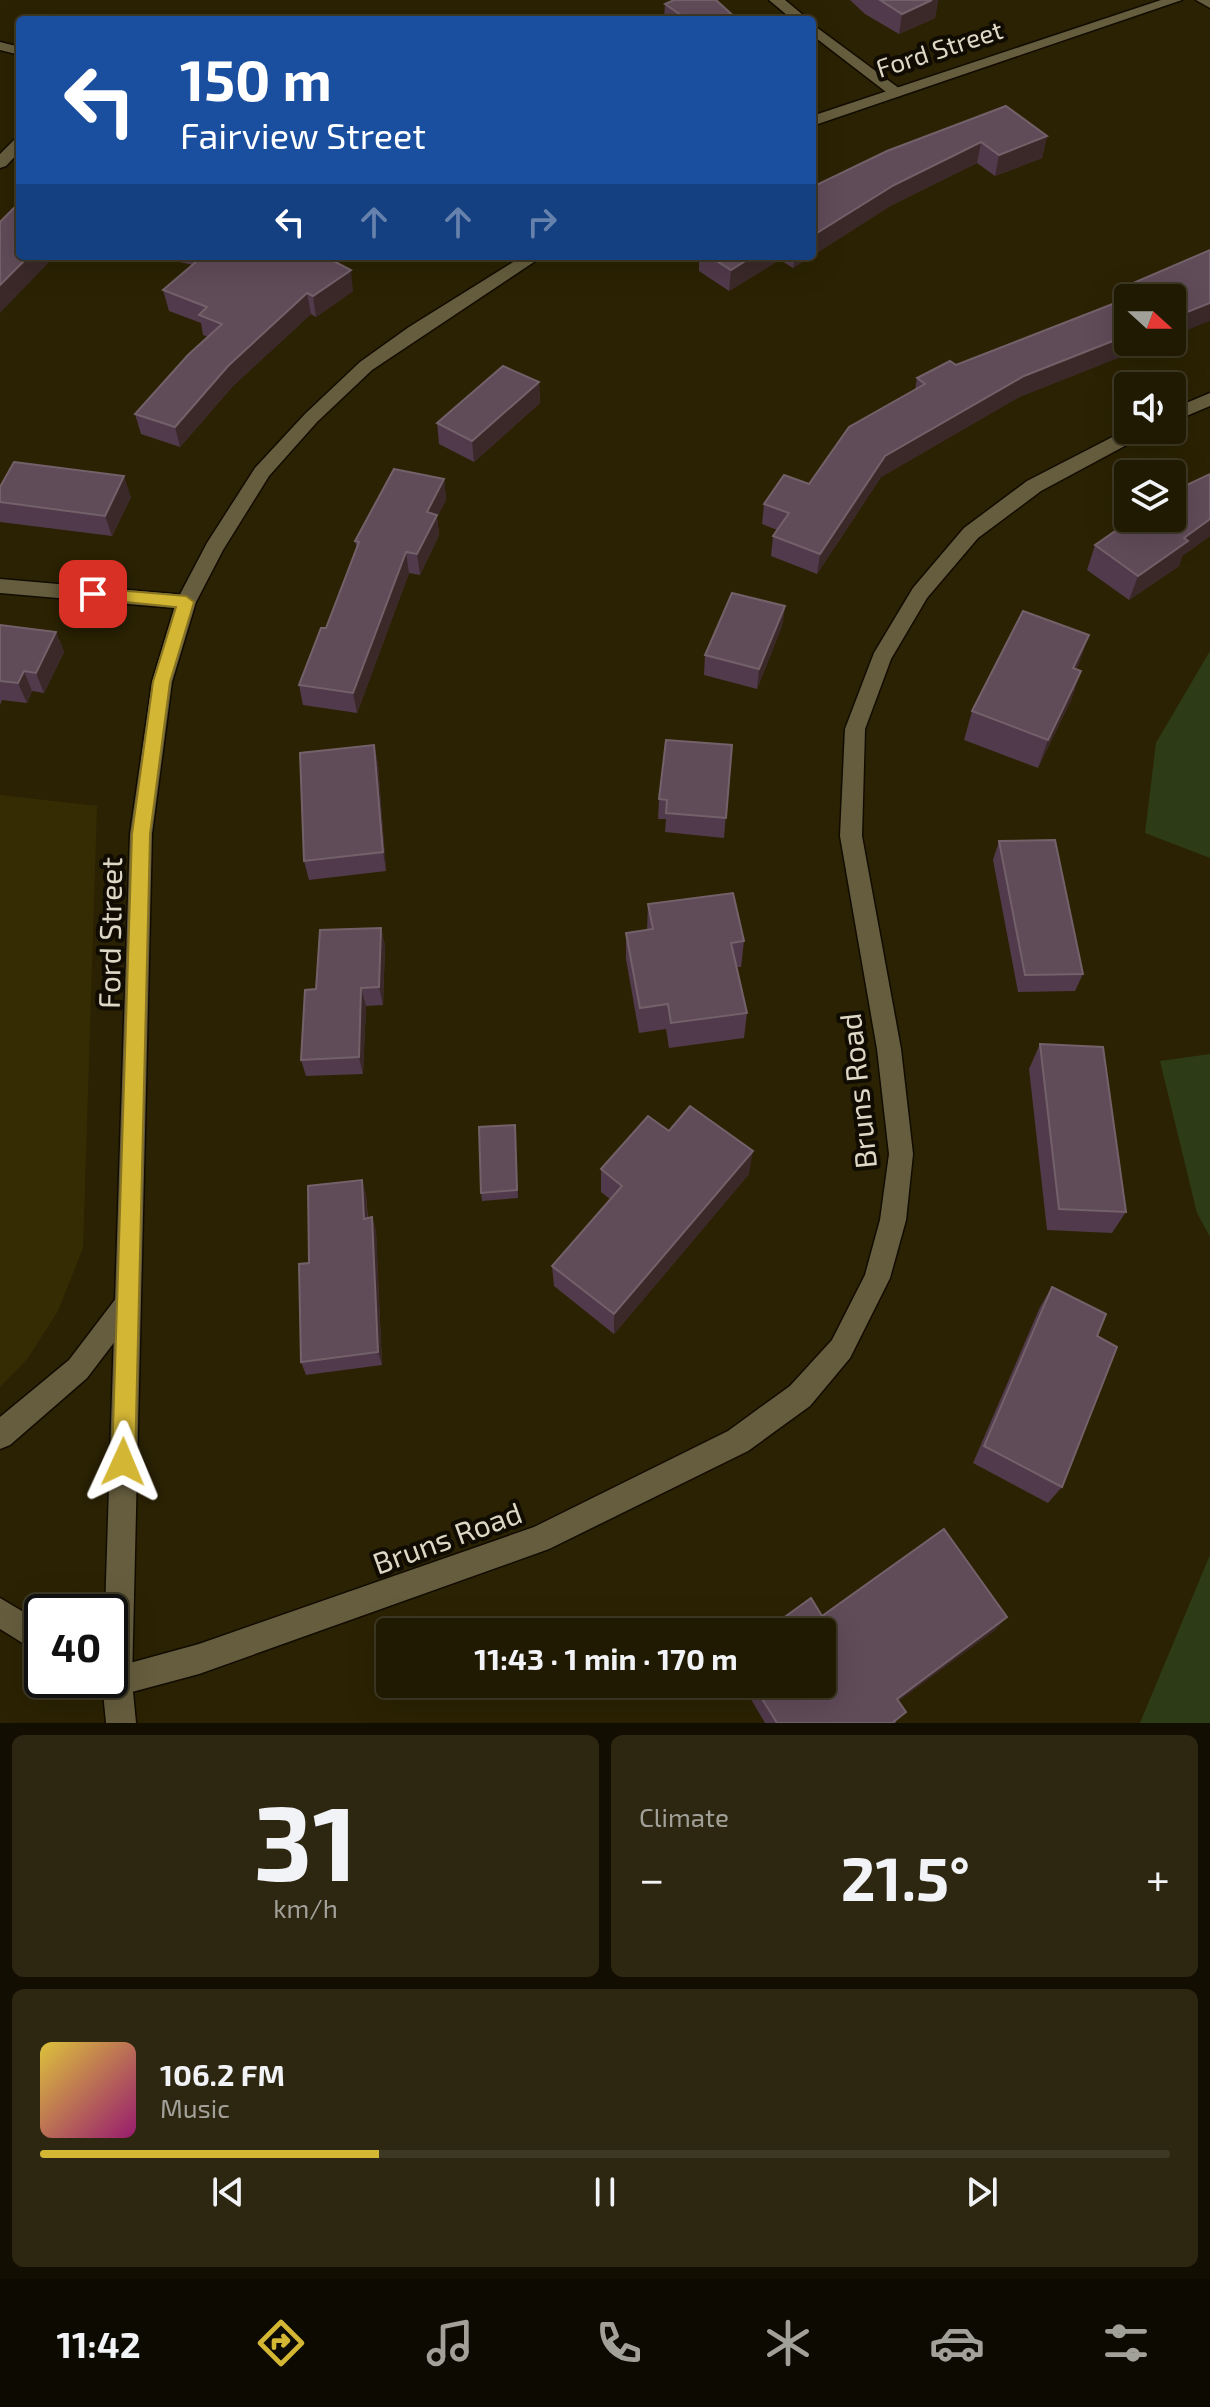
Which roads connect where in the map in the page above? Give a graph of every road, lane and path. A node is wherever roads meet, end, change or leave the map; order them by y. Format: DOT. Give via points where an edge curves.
graph roads {
  1 [pos="776,0"];
  2 [pos="1175,0"];
  3 [pos="1203,0"];
  4 [pos="1210,4"];
  5 [pos="797,16"];
  6 [pos="816,31"];
  7 [pos="895,92"];
  8 [pos="816,120"];
  9 [pos="16,146"];
  10 [pos="0,163"];
  11 [pos="529,260"];
  12 [pos="1210,399"];
  13 [pos="1186,410"];
  14 [pos="1114,444"];
  15 [pos="0,586"];
  16 [pos="186,602"];
  17 [pos="126,1306"];
  18 [pos="0,1435"];
  19 [pos="117,1594"];
  20 [pos="0,1612"];
  21 [pos="24,1628"];
  22 [pos="128,1676"];
  23 [pos="117,1698"];
  24 [pos="121,1723"];
  1 -- 5 [label="street"];
  2 -- 7 [label="street, Ford Street"];
  3 -- 4 [label="street"];
  6 -- 7 [label="street"];
  7 -- 8 [label="street, Ford Street"];
  9 -- 10 [label="street"];
  11 -- 16 [label="street, Ford Street" via="366,366 311,418 262,472"];
  12 -- 13 [label="street"];
  14 -- 22 [label="street, Bruns Road" via="1034,486 971,533 920,593 881,658 855,729 851,836 889,1049 901,1154 893,1220 877,1278 841,1349 800,1396 738,1441 539,1539 199,1659"];
  15 -- 16 [label="street"];
  16 -- 17 [label="street, Ford Street" via="162,682 141,834"];
  17 -- 18 [label="street" via="78,1369"];
  17 -- 19 [label="street, Ford Street"];
  20 -- 21 [label="street"];
  23 -- 24 [label="street, Ford Street"];
}
